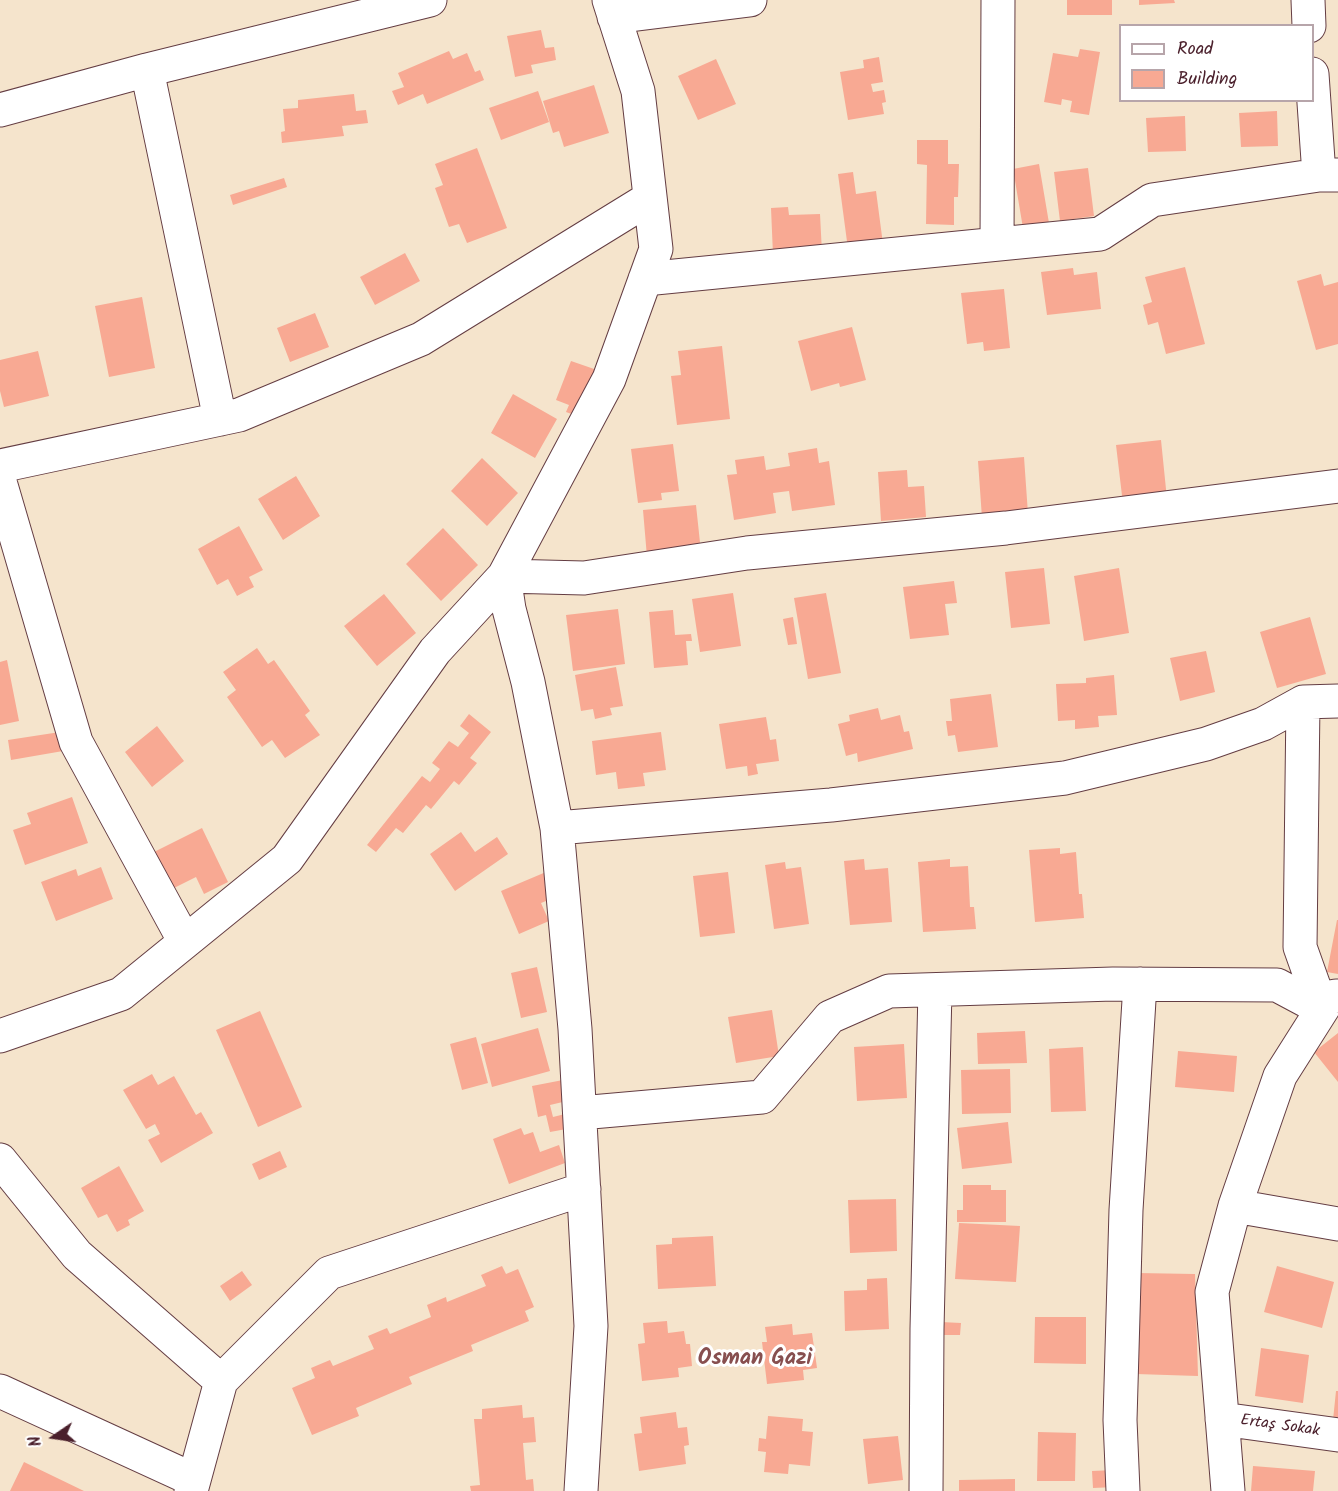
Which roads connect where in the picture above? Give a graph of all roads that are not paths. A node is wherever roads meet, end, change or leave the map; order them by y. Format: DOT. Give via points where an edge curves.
graph roads {
  1 [pos="430,0"];
  2 [pos="750,0"];
  3 [pos="999,0"];
  4 [pos="1308,0"];
  5 [pos="612,9"];
  6 [pos="1309,24"];
  7 [pos="147,70"];
  8 [pos="1314,87"];
  9 [pos="0,110"];
  10 [pos="1328,175"];
  11 [pos="650,198"];
  12 [pos="997,244"];
  13 [pos="645,279"];
  14 [pos="220,420"];
  15 [pos="0,466"];
  16 [pos="0,482"];
  17 [pos="1338,486"];
  18 [pos="504,576"];
  19 [pos="1338,701"];
  20 [pos="1303,702"];
  21 [pos="557,828"];
  22 [pos="185,942"];
  23 [pos="1140,984"];
  24 [pos="935,990"];
  25 [pos="1330,1003"];
  26 [pos="0,1036"];
  27 [pos="580,1113"];
  28 [pos="0,1160"];
  29 [pos="584,1189"];
  30 [pos="1235,1206"];
  31 [pos="1338,1224"];
  32 [pos="221,1381"];
  33 [pos="0,1391"];
  34 [pos="1222,1419"];
  35 [pos="1338,1435"];
  36 [pos="192,1485"];
  37 [pos="581,1491"];
  38 [pos="926,1491"];
  39 [pos="1123,1491"];
  40 [pos="1228,1491"];
  1 -- 7 [label="street"];
  2 -- 5 [label="street"];
  3 -- 12 [label="street"];
  4 -- 6 [label="street"];
  5 -- 11 [label="street" via="638,91"];
  7 -- 9 [label="street"];
  7 -- 14 [label="street"];
  8 -- 10 [label="street"];
  10 -- 12 [label="street" via="1152,200 1101,234"];
  11 -- 13 [label="street" via="656,249"];
  11 -- 14 [label="street" via="421,339"];
  12 -- 13 [label="street"];
  13 -- 18 [label="street" via="609,379"];
  14 -- 15 [label="street"];
  16 -- 22 [label="street" via="76,742"];
  17 -- 18 [label="street" via="1006,528 747,553 584,578"];
  18 -- 21 [label="street"];
  18 -- 22 [label="street" via="435,651 287,859"];
  19 -- 20 [label="street"];
  20 -- 21 [label="street" via="1263,724 1206,744 1065,778 831,805"];
  20 -- 25 [label="street" via="1300,947"];
  21 -- 27 [label="street"];
  22 -- 26 [label="street" via="121,994"];
  23 -- 24 [label="street"];
  23 -- 25 [label="street" via="1277,985"];
  23 -- 39 [label="street" via="1126,1222 1120,1420"];
  24 -- 27 [label="street" via="889,991 830,1017 762,1097"];
  24 -- 38 [label="street"];
  25 -- 30 [label="street" via="1280,1076"];
  27 -- 29 [label="street"];
  28 -- 32 [label="street" via="77,1255"];
  29 -- 32 [label="street" via="329,1273"];
  29 -- 37 [label="street" via="591,1326"];
  30 -- 31 [label="street"];
  30 -- 34 [label="street" via="1212,1292"];
  32 -- 36 [label="street"];
  33 -- 36 [label="street"];
  34 -- 35 [label="street, Ertaş Sokak"];
  34 -- 40 [label="street"];
}
